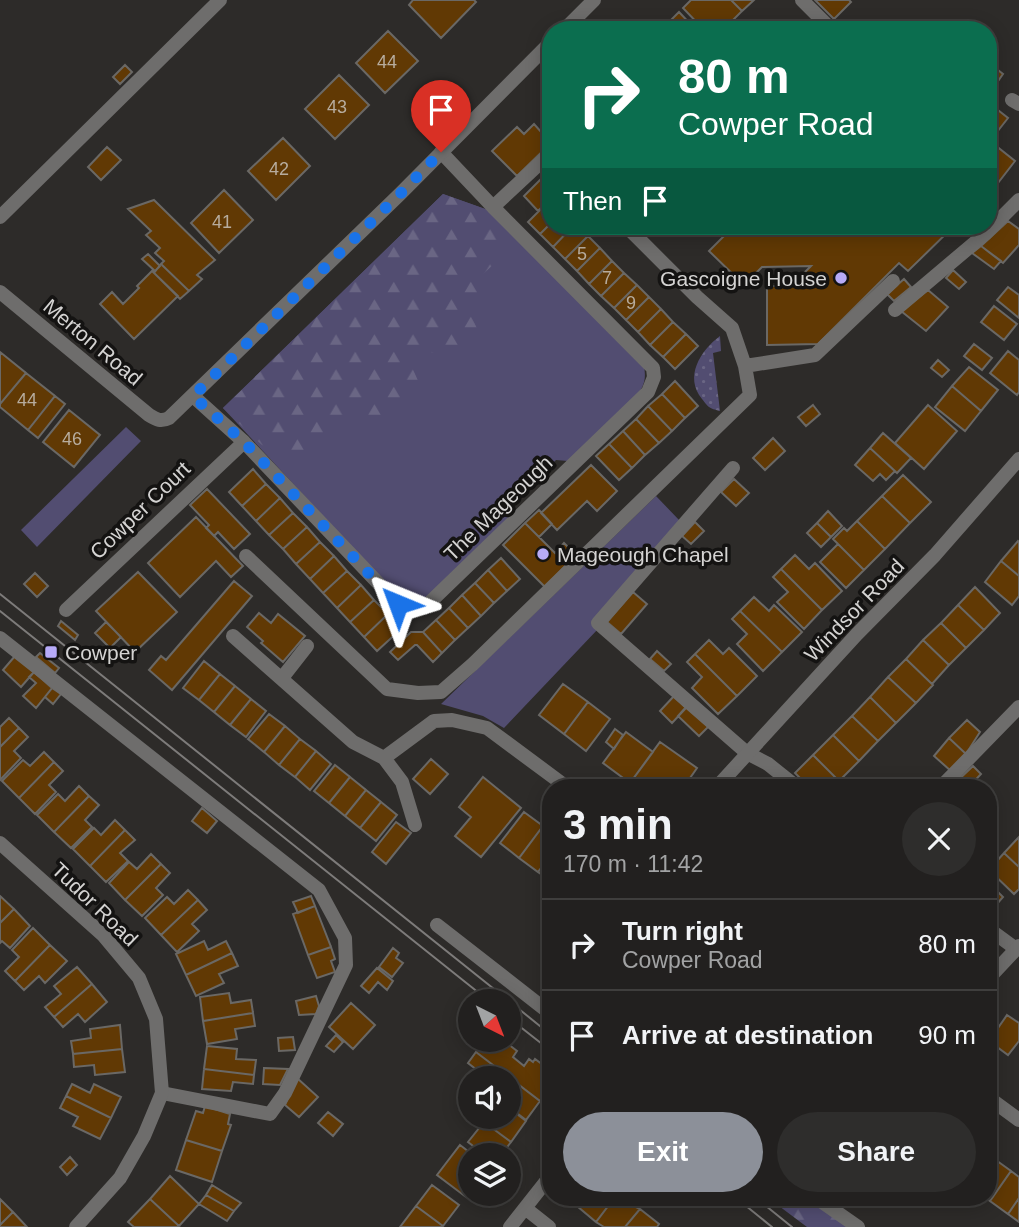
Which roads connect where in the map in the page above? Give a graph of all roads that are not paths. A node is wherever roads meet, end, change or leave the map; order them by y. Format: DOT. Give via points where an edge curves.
graph roads {
  1 [pos="220,0"];
  2 [pos="802,0"];
  3 [pos="586,3"];
  4 [pos="571,21"];
  5 [pos="823,21"];
  6 [pos="542,51"];
  7 [pos="441,152"];
  8 [pos="542,161"];
  9 [pos="1019,200"];
  10 [pos="493,207"];
  11 [pos="0,217"];
  12 [pos="997,222"];
  13 [pos="635,235"];
  14 [pos="984,235"];
  15 [pos="893,281"];
  16 [pos="0,292"];
  17 [pos="895,310"];
  18 [pos="745,366"];
  19 [pos="193,396"];
  20 [pos="244,442"];
  21 [pos="1019,459"];
  22 [pos="733,468"];
  23 [pos="246,556"];
  24 [pos="66,610"];
  25 [pos="233,636"];
  26 [pos="0,638"];
  27 [pos="307,646"];
  28 [pos="282,678"];
  29 [pos="1019,707"];
  30 [pos="747,753"];
  31 [pos="384,758"];
  32 [pos="556,779"];
  33 [pos="724,779"];
  34 [pos="787,779"];
  35 [pos="949,779"];
  36 [pos="415,825"];
  37 [pos="0,843"];
  38 [pos="437,925"];
  39 [pos="997,934"];
  40 [pos="1017,948"];
  41 [pos="997,969"];
  42 [pos="542,1007"];
  43 [pos="162,1093"];
  44 [pos="997,1104"];
  45 [pos="1019,1120"];
  46 [pos="542,1186"];
  47 [pos="828,1206"];
  48 [pos="525,1208"];
  49 [pos="76,1227"];
  50 [pos="510,1227"];
  51 [pos="549,1227"];
  52 [pos="858,1227"];
  1 -- 11 [label="street"];
  2 -- 5 [label="street"];
  3 -- 4 [label="street"];
  6 -- 7 [label="street"];
  7 -- 10 [label="street, The Mageough"];
  7 -- 19 [label="street"];
  8 -- 10 [label="street"];
  9 -- 12 [label="street"];
  10 -- 20 [label="street, The Mageough" via="653,368 654,377 648,392 424,608 398,604"];
  13 -- 18 [label="street" via="732,328"];
  14 -- 17 [label="street"];
  15 -- 18 [label="street" via="815,355"];
  16 -- 19 [label="street, Merton Road" via="149,415 162,421"];
  18 -- 23 [label="street" via="750,396 441,692 387,689"];
  19 -- 20 [label="street, The Mageough"];
  20 -- 24 [label="street, Cowper Court"];
  21 -- 30 [label="street, Windsor Road" via="935,555"];
  22 -- 30 [label="street" via="598,622"];
  25 -- 28 [label="street"];
  26 -- 43 [label="street" via="318,890 345,938 346,965 285,1093 270,1114"];
  27 -- 28 [label="street"];
  28 -- 31 [label="street" via="353,742"];
  29 -- 35 [label="street"];
  30 -- 33 [label="street, Windsor Road"];
  30 -- 34 [label="street"];
  31 -- 32 [label="street" via="434,722 452,720 487,728"];
  31 -- 36 [label="street" via="402,782"];
  37 -- 43 [label="street, Tudor Road" via="103,934 139,978 156,1019"];
  38 -- 42 [label="street"];
  39 -- 40 [label="street"];
  40 -- 41 [label="street"];
  43 -- 49 [label="street, Tudor Road" via="145,1136 120,1178"];
  44 -- 45 [label="street"];
  46 -- 48 [label="street"];
  47 -- 52 [label="street"];
  48 -- 50 [label="street"];
  48 -- 51 [label="street"];
}
